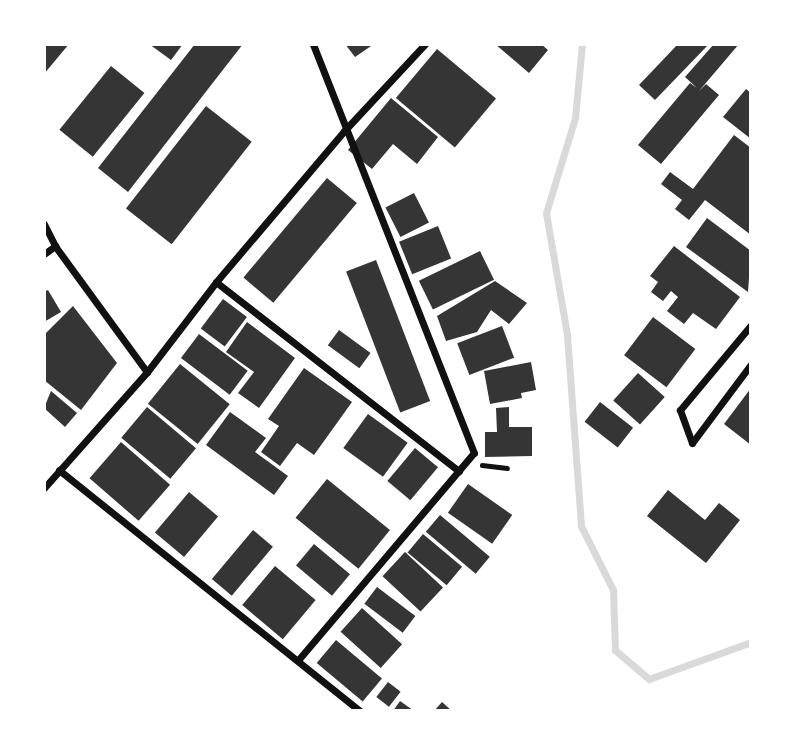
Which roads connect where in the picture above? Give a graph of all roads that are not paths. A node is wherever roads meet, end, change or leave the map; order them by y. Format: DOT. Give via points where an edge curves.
graph roads {
  1 [pos="313,44"];
  2 [pos="425,44"];
  3 [pos="344,131"];
  4 [pos="44,224"];
  5 [pos="55,246"];
  6 [pos="44,254"];
  7 [pos="216,282"];
  8 [pos="751,325"];
  9 [pos="751,364"];
  10 [pos="147,372"];
  11 [pos="59,470"];
  12 [pos="459,471"];
  13 [pos="44,488"];
  14 [pos="299,659"];
  15 [pos="360,711"];
  1 -- 3 [label="street"];
  2 -- 3 [label="street"];
  3 -- 7 [label="street"];
  3 -- 12 [label="street" via="474,449"];
  4 -- 5 [label="street"];
  5 -- 6 [label="street"];
  5 -- 10 [label="street"];
  7 -- 10 [label="street"];
  7 -- 12 [label="street"];
  8 -- 9 [label="street" via="680,410 692,443"];
  10 -- 11 [label="street"];
  11 -- 13 [label="street"];
  11 -- 14 [label="street"];
  12 -- 14 [label="street"];
  14 -- 15 [label="street"];
}
